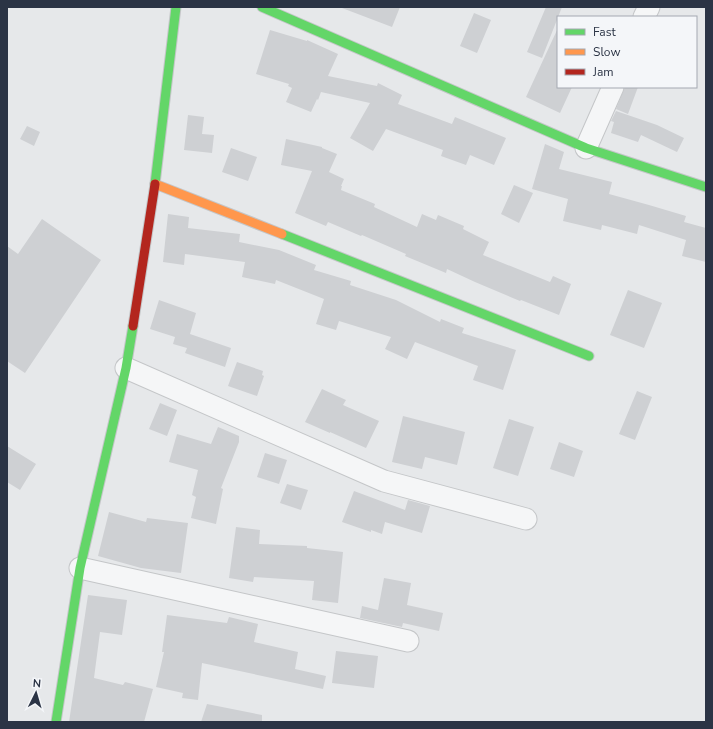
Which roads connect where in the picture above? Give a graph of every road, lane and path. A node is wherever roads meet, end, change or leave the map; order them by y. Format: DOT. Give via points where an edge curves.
graph roads {
  1 [pos="176,7"];
  2 [pos="262,7"];
  3 [pos="649,7"];
  4 [pos="644,16"];
  5 [pos="613,88"];
  6 [pos="586,148"];
  7 [pos="154,184"];
  8 [pos="706,187"];
  9 [pos="589,356"];
  10 [pos="126,368"];
  11 [pos="526,519"];
  12 [pos="80,568"];
  13 [pos="408,641"];
  14 [pos="56,722"];
  1 -- 7 [label="street"];
  2 -- 6 [label="street"];
  3 -- 4 [label="street"];
  5 -- 6 [label="street"];
  6 -- 8 [label="street"];
  7 -- 9 [label="street"];
  7 -- 10 [label="street"];
  10 -- 11 [label="street" via="384,481"];
  10 -- 12 [label="street"];
  12 -- 13 [label="street"];
  12 -- 14 [label="street"];
}
